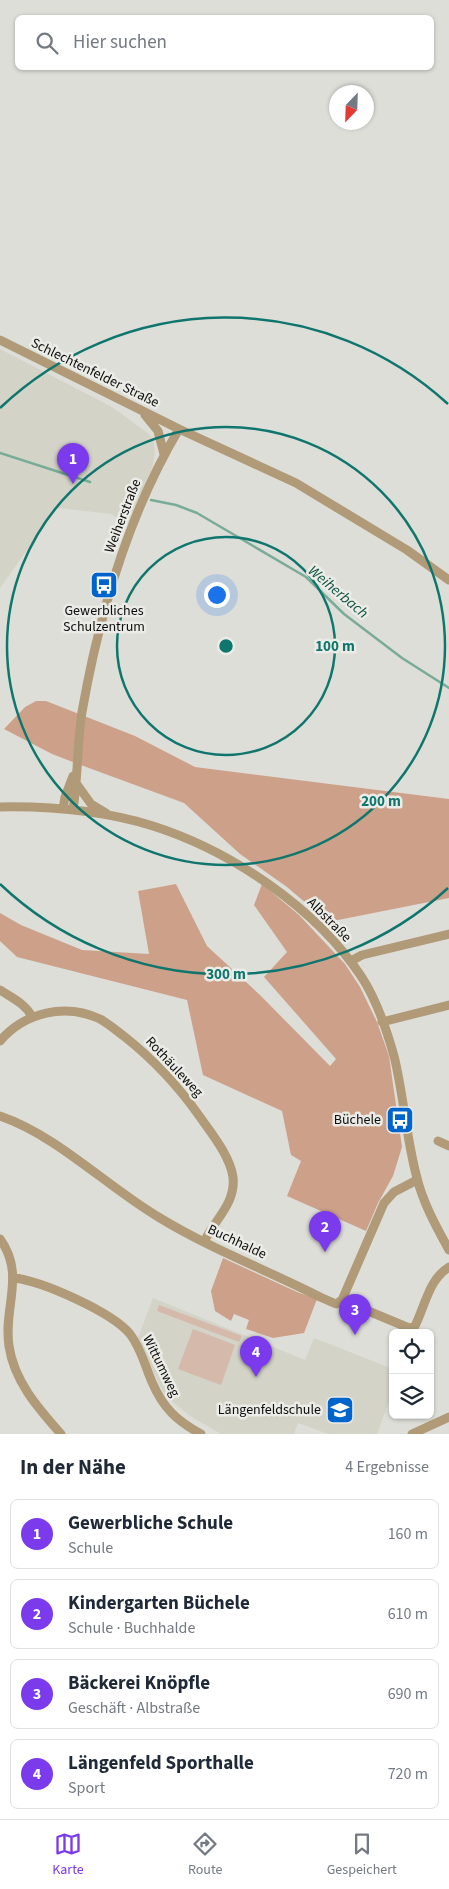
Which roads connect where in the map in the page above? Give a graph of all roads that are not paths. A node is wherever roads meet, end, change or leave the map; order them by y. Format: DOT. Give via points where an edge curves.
graph roads {
  1 [pos="0,340"];
  2 [pos="140,410"];
  3 [pos="179,429"];
  4 [pos="164,454"];
  5 [pos="449,580"];
  6 [pos="78,764"];
  7 [pos="76,783"];
  8 [pos="0,807"];
  9 [pos="68,810"];
  10 [pos="112,816"];
  11 [pos="449,934"];
  12 [pos="351,961"];
  13 [pos="0,990"];
  14 [pos="449,1005"];
  15 [pos="32,1017"];
  16 [pos="382,1022"];
  17 [pos="0,1041"];
  18 [pos="0,1116"];
  19 [pos="438,1141"];
  20 [pos="449,1146"];
  21 [pos="417,1180"];
  22 [pos="0,1239"];
  23 [pos="204,1242"];
  24 [pos="449,1250"];
  25 [pos="449,1267"];
  26 [pos="14,1278"];
  27 [pos="342,1300"];
  28 [pos="4,1346"];
  29 [pos="449,1417"];
  30 [pos="61,1434"];
  31 [pos="201,1434"];
  32 [pos="412,1434"];
  1 -- 2 [label="street, Schlechtenfelder Straße"];
  2 -- 3 [label="street, Schlechtenfelder Straße"];
  2 -- 4 [label="street" via="158,431"];
  3 -- 4 [label="street, Weiherstraße"];
  3 -- 5 [label="street, Schlechtenfelder Straße" via="296,483 399,545"];
  4 -- 6 [label="street, Weiherstraße" via="136,518 105,612 82,713"];
  6 -- 7 [label="street, Weiherstraße"];
  6 -- 9 [label="street, Weiherstraße" via="65,797"];
  7 -- 9 [label="street, Weiherstraße"];
  7 -- 10 [label="street" via="91,804"];
  8 -- 9 [label="street, Albstraße"];
  9 -- 10 [label="street, Albstraße"];
  10 -- 12 [label="street, Albstraße" via="173,834 250,872 287,898"];
  11 -- 12 [label="street"];
  12 -- 16 [label="street, Albstraße" via="366,984"];
  13 -- 15 [label="street" via="23,1004"];
  14 -- 16 [label="street"];
  15 -- 17 [label="street, Rothäuleweg" via="10,1030"];
  15 -- 23 [label="street, Rothäuleweg" via="60,1011 102,1020 134,1044 191,1103 226,1158 233,1178 226,1209"];
  16 -- 21 [label="street, Albstraße" via="394,1056"];
  18 -- 23 [label="street, Buchhalde" via="39,1135 131,1200"];
  19 -- 20 [label="street"];
  21 -- 24 [label="street, Albstraße"];
  21 -- 27 [label="street" via="394,1192 384,1203"];
  22 -- 26 [label="street" via="11,1259"];
  23 -- 27 [label="street, Buchhalde" via="336,1304"];
  25 -- 27 [label="street" via="435,1280 415,1326 409,1328"];
  26 -- 28 [label="street"];
  26 -- 31 [label="street, Wittumweg" via="34,1282 91,1306 121,1324 137,1345 153,1384 168,1409 177,1420"];
  28 -- 30 [label="street" via="24,1387"];
  29 -- 32 [label="street"];
}
